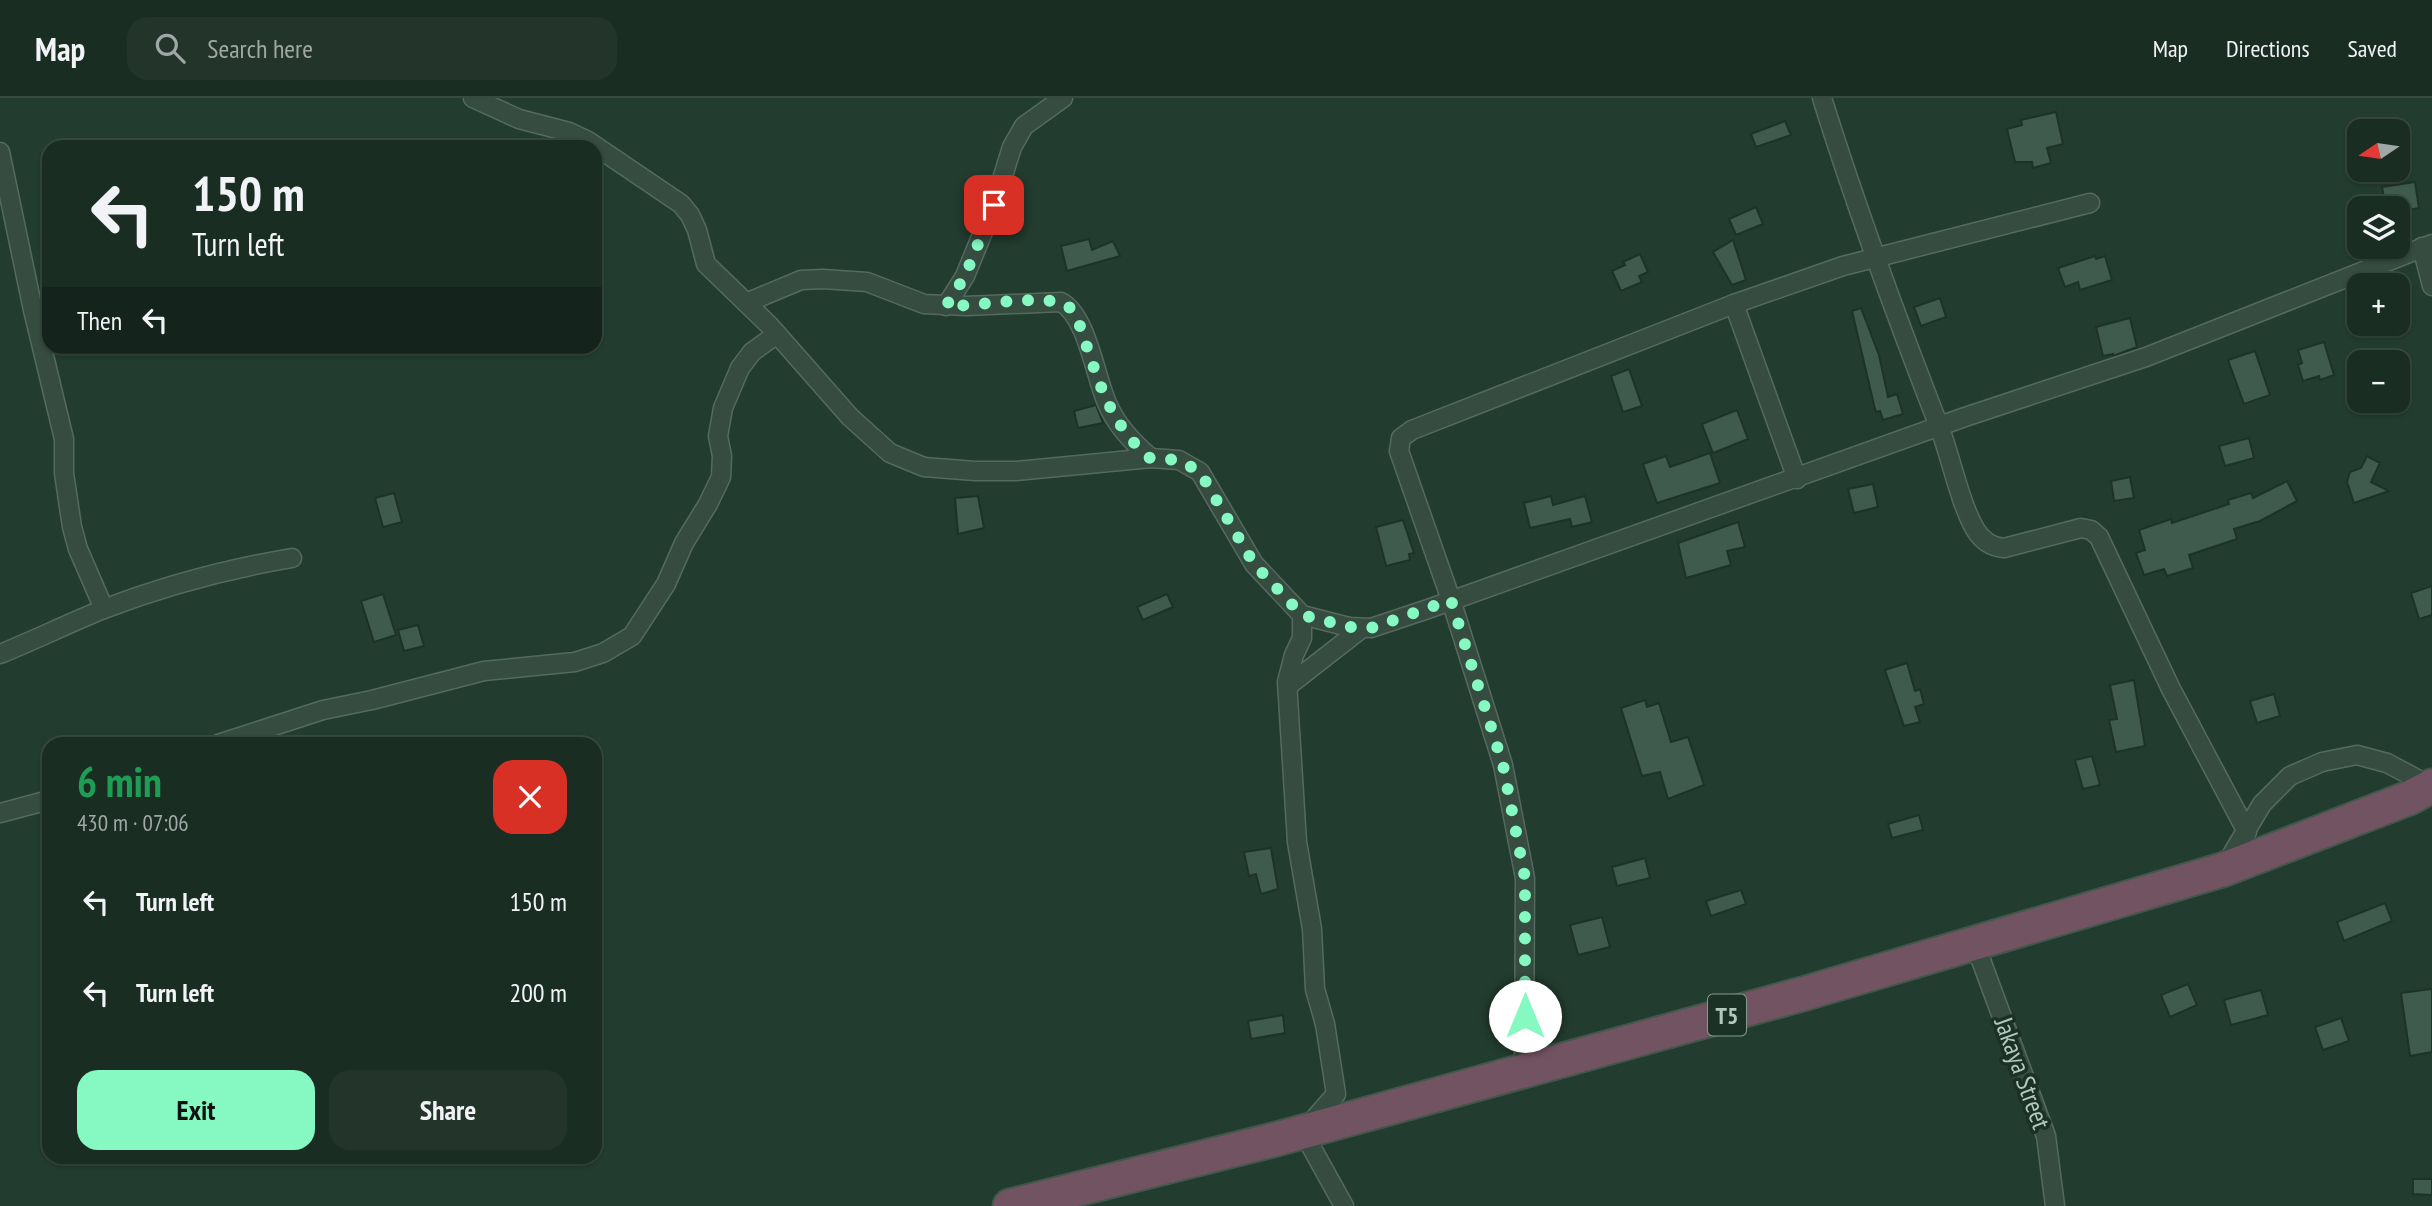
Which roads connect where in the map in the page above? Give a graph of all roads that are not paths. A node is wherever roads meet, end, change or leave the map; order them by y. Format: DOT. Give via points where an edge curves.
graph roads {
  1 [pos="474,98"];
  2 [pos="1063,98"];
  3 [pos="1822,98"];
  4 [pos="587,140"];
  5 [pos="602,150"];
  6 [pos="0,152"];
  7 [pos="2090,204"];
  8 [pos="2427,246"];
  9 [pos="1875,258"];
  10 [pos="2432,286"];
  11 [pos="747,303"];
  12 [pos="1734,304"];
  13 [pos="946,306"];
  14 [pos="777,334"];
  15 [pos="42,347"];
  16 [pos="44,354"];
  17 [pos="1939,427"];
  18 [pos="1150,458"];
  19 [pos="1797,479"];
  20 [pos="292,558"];
  21 [pos="1451,600"];
  22 [pos="104,609"];
  23 [pos="1302,615"];
  24 [pos="1361,629"];
  25 [pos="0,654"];
  26 [pos="1288,686"];
  27 [pos="240,737"];
  28 [pos="2421,792"];
  29 [pos="42,802"];
  30 [pos="0,813"];
  31 [pos="2247,832"];
  32 [pos="2222,870"];
  33 [pos="1975,944"];
  34 [pos="1524,1071"];
  35 [pos="1303,1132"];
  36 [pos="1010,1206"];
  37 [pos="1344,1206"];
  38 [pos="2055,1206"];
  1 -- 4 [label="street" via="519,120"];
  2 -- 13 [label="street" via="1024,126 1012,147 965,276"];
  3 -- 9 [label="street"];
  5 -- 11 [label="street" via="668,194 690,215 706,264"];
  6 -- 15 [label="street"];
  7 -- 9 [label="street"];
  8 -- 10 [label="street"];
  8 -- 17 [label="street" via="2146,357"];
  9 -- 12 [label="street"];
  9 -- 17 [label="street"];
  11 -- 13 [label="street" via="801,280 836,279 866,282 924,304"];
  11 -- 14 [label="street"];
  12 -- 19 [label="street"];
  12 -- 21 [label="street" via="1401,438 1399,451"];
  13 -- 18 [label="street" via="1061,302 1069,307 1076,315 1108,405 1122,429"];
  14 -- 18 [label="street" via="850,417 890,453 924,467 1016,471"];
  14 -- 27 [label="street" via="752,352 740,368 723,408 718,436 721,477 666,584 632,636 576,662 484,671 323,710"];
  16 -- 22 [label="street" via="64,439 72,527"];
  17 -- 19 [label="street"];
  17 -- 31 [label="street" via="1974,527 1983,540 2004,548 2081,528 2099,537 2171,689"];
  18 -- 23 [label="street" via="1179,460 1200,472 1254,564"];
  19 -- 21 [label="street"];
  20 -- 22 [label="street" via="227,569"];
  21 -- 24 [label="street"];
  21 -- 34 [label="street" via="1503,765 1525,878"];
  22 -- 25 [label="street"];
  23 -- 24 [label="street"];
  23 -- 26 [label="street" via="1302,638"];
  24 -- 26 [label="street"];
  26 -- 35 [label="street" via="1297,842 1312,929 1315,989 1336,1094"];
  28 -- 31 [label="street" via="2421,781 2387,763 2357,755 2322,762 2290,776 2263,804"];
  28 -- 32 [label="highway, T5"];
  29 -- 30 [label="street"];
  31 -- 32 [label="street"];
  32 -- 33 [label="highway, T5"];
  33 -- 34 [label="highway, T5"];
  33 -- 38 [label="street, Jakaya Street" via="2046,1136"];
  34 -- 35 [label="highway, T5"];
  35 -- 36 [label="highway, T5"];
  35 -- 37 [label="street"];
}
